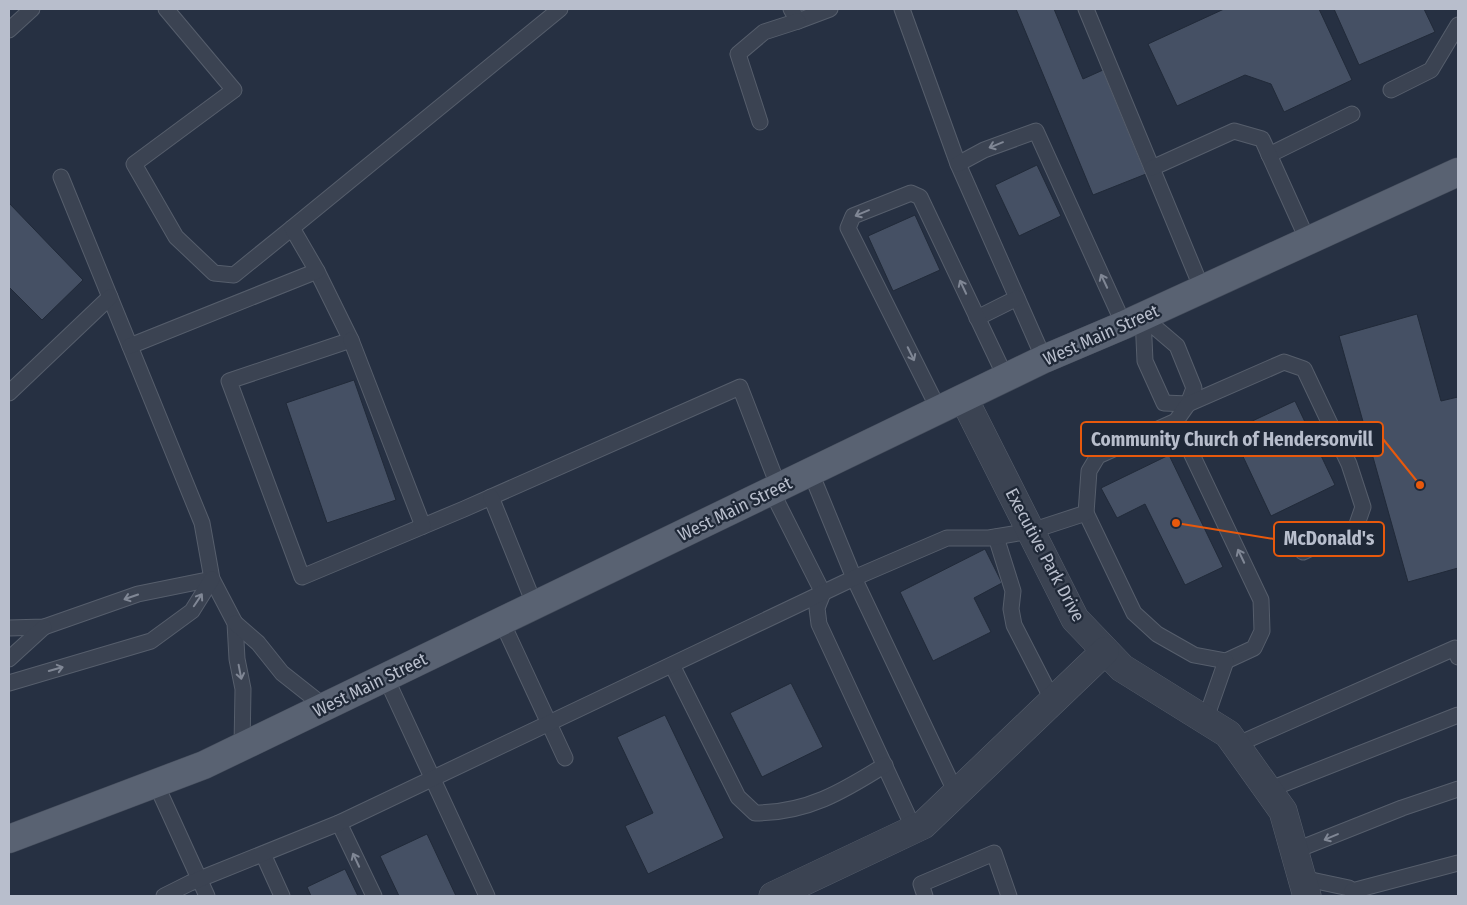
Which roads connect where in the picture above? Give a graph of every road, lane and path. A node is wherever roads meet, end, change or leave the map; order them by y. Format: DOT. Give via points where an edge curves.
graph roads {
  1 [pos="32,9"];
  2 [pos="166,9"];
  3 [pos="560,9"];
  4 [pos="830,9"];
  5 [pos="902,9"];
  6 [pos="1089,10"];
  7 [pos="795,15"];
  8 [pos="1458,25"];
  9 [pos="9,30"];
  10 [pos="1391,90"];
  11 [pos="1352,114"];
  12 [pos="760,122"];
  13 [pos="1269,155"];
  14 [pos="958,164"];
  15 [pos="1152,168"];
  16 [pos="1458,172"];
  17 [pos="61,177"];
  18 [pos="292,228"];
  19 [pos="1308,241"];
  20 [pos="317,272"];
  21 [pos="1202,290"];
  22 [pos="110,297"];
  23 [pos="1017,298"];
  24 [pos="977,318"];
  25 [pos="1134,321"];
  26 [pos="351,340"];
  27 [pos="130,346"];
  28 [pos="1044,359"];
  29 [pos="1006,378"];
  30 [pos="9,393"];
  31 [pos="964,399"];
  32 [pos="1188,404"];
  33 [pos="939,410"];
  34 [pos="1176,421"];
  35 [pos="810,473"];
  36 [pos="775,490"];
  37 [pos="491,497"];
  38 [pos="1086,513"];
  39 [pos="423,526"];
  40 [pos="1031,531"];
  41 [pos="996,537"];
  42 [pos="1303,552"];
  43 [pos="854,578"];
  44 [pos="212,579"];
  45 [pos="823,593"];
  46 [pos="535,606"];
  47 [pos="502,622"];
  48 [pos="235,623"];
  49 [pos="44,626"];
  50 [pos="9,628"];
  51 [pos="1105,651"];
  52 [pos="1458,657"];
  53 [pos="9,659"];
  54 [pos="1226,661"];
  55 [pos="672,664"];
  56 [pos="386,678"];
  57 [pos="9,683"];
  58 [pos="1053,701"];
  59 [pos="325,708"];
  60 [pos="1458,715"];
  61 [pos="1205,721"];
  62 [pos="549,723"];
  63 [pos="1236,745"];
  64 [pos="242,747"];
  65 [pos="565,758"];
  66 [pos="885,765"];
  67 [pos="434,778"];
  68 [pos="156,784"];
  69 [pos="1458,789"];
  70 [pos="1268,790"];
  71 [pos="956,793"];
  72 [pos="339,823"];
  73 [pos="914,829"];
  74 [pos="9,839"];
  75 [pos="1294,852"];
  76 [pos="263,854"];
  77 [pos="1458,863"];
  78 [pos="195,886"];
  79 [pos="1304,887"];
  80 [pos="1355,894"];
  81 [pos="164,896"];
  82 [pos="207,896"];
  83 [pos="282,896"];
  84 [pos="374,896"];
  85 [pos="488,896"];
  86 [pos="773,896"];
  87 [pos="925,896"];
  88 [pos="1009,896"];
  1 -- 9 [label="lane"];
  2 -- 18 [label="lane" via="234,90 134,164 176,237 214,272 234,275"];
  3 -- 18 [label="lane"];
  4 -- 7 [label="lane"];
  5 -- 14 [label="lane"];
  6 -- 15 [label="lane"];
  7 -- 12 [label="lane" via="764,32 738,54"];
  8 -- 10 [label="lane" via="1431,70"];
  11 -- 13 [label="lane"];
  13 -- 15 [label="lane" via="1262,140 1234,131"];
  13 -- 19 [label="lane"];
  14 -- 23 [label="lane"];
  25 -- 14 [label="lane, one-way" via="1036,131 984,150"];
  15 -- 21 [label="lane"];
  16 -- 19 [label="main road, West Main Street"];
  17 -- 22 [label="lane"];
  18 -- 20 [label="lane"];
  19 -- 21 [label="main road, West Main Street"];
  20 -- 26 [label="lane"];
  20 -- 27 [label="lane"];
  21 -- 25 [label="main road, West Main Street"];
  22 -- 27 [label="lane"];
  22 -- 30 [label="lane"];
  23 -- 24 [label="lane"];
  23 -- 28 [label="lane"];
  24 -- 29 [label="lane"];
  24 -- 33 [label="lane, one-way" via="920,197 911,193 853,216 848,228"];
  25 -- 28 [label="main road, West Main Street"];
  25 -- 32 [label="lane" via="1145,361 1164,403"];
  25 -- 32 [label="lane" via="1177,346 1194,388"];
  26 -- 39 [label="lane"];
  26 -- 39 [label="lane" via="229,381 302,577"];
  27 -- 44 [label="lane" via="202,523"];
  28 -- 29 [label="main road, West Main Street"];
  29 -- 31 [label="main road, West Main Street"];
  31 -- 33 [label="main road, West Main Street"];
  31 -- 40 [label="street, Executive Park Drive"];
  32 -- 34 [label="lane"];
  32 -- 42 [label="lane" via="1284,362 1304,369 1349,464 1363,507 1356,527"];
  33 -- 35 [label="main road, West Main Street"];
  34 -- 38 [label="lane" via="1098,456 1089,471"];
  54 -- 34 [label="lane, one-way" via="1254,648 1262,631 1261,600"];
  35 -- 36 [label="main road, West Main Street"];
  35 -- 43 [label="lane"];
  36 -- 37 [label="lane" via="740,387"];
  36 -- 45 [label="lane"];
  36 -- 46 [label="main road, West Main Street"];
  37 -- 39 [label="lane"];
  37 -- 46 [label="lane"];
  38 -- 40 [label="lane"];
  38 -- 54 [label="lane" via="1134,613 1157,634 1194,655"];
  40 -- 41 [label="lane"];
  40 -- 51 [label="street, Executive Park Drive" via="1075,619"];
  41 -- 43 [label="lane" via="946,538"];
  41 -- 58 [label="lane" via="1013,592 1014,626"];
  43 -- 45 [label="lane"];
  43 -- 71 [label="lane"];
  44 -- 48 [label="lane"];
  44 -- 49 [label="lane, one-way" via="138,594"];
  57 -- 44 [label="lane, one-way" via="152,641 192,610"];
  45 -- 55 [label="lane"];
  45 -- 66 [label="lane" via="817,608 819,624"];
  46 -- 47 [label="main road, West Main Street"];
  47 -- 56 [label="main road, West Main Street"];
  47 -- 62 [label="lane"];
  48 -- 59 [label="lane" via="258,643 282,673"];
  48 -- 64 [label="lane, one-way" via="243,689"];
  49 -- 50 [label="lane"];
  49 -- 53 [label="lane"];
  51 -- 58 [label="street"];
  51 -- 61 [label="street, Executive Park Drive" via="1122,668"];
  52 -- 63 [label="lane" via="1455,648"];
  54 -- 61 [label="lane"];
  55 -- 62 [label="lane"];
  55 -- 66 [label="lane" via="738,797 755,813 780,813 808,806"];
  56 -- 59 [label="main road, West Main Street"];
  56 -- 67 [label="lane"];
  58 -- 71 [label="street"];
  59 -- 64 [label="main road, West Main Street"];
  60 -- 70 [label="lane"];
  61 -- 63 [label="street, Executive Park Drive" via="1228,734"];
  62 -- 65 [label="lane"];
  62 -- 67 [label="lane"];
  63 -- 70 [label="street, Executive Park Drive"];
  64 -- 68 [label="main road, West Main Street"];
  66 -- 73 [label="lane"];
  67 -- 72 [label="lane"];
  67 -- 85 [label="lane"];
  68 -- 74 [label="main road, West Main Street"];
  68 -- 78 [label="lane"];
  69 -- 75 [label="lane, one-way"];
  70 -- 75 [label="street, Executive Park Drive" via="1283,811"];
  71 -- 73 [label="street" via="923,825"];
  72 -- 76 [label="lane"];
  84 -- 72 [label="lane, one-way"];
  73 -- 86 [label="street"];
  75 -- 79 [label="street, Executive Park Drive"];
  76 -- 78 [label="lane"];
  76 -- 83 [label="lane"];
  77 -- 80 [label="lane"];
  78 -- 81 [label="lane"];
  78 -- 82 [label="lane"];
  79 -- 80 [label="lane" via="1349,888"];
  87 -- 88 [label="lane" via="921,884 994,853"];
}
